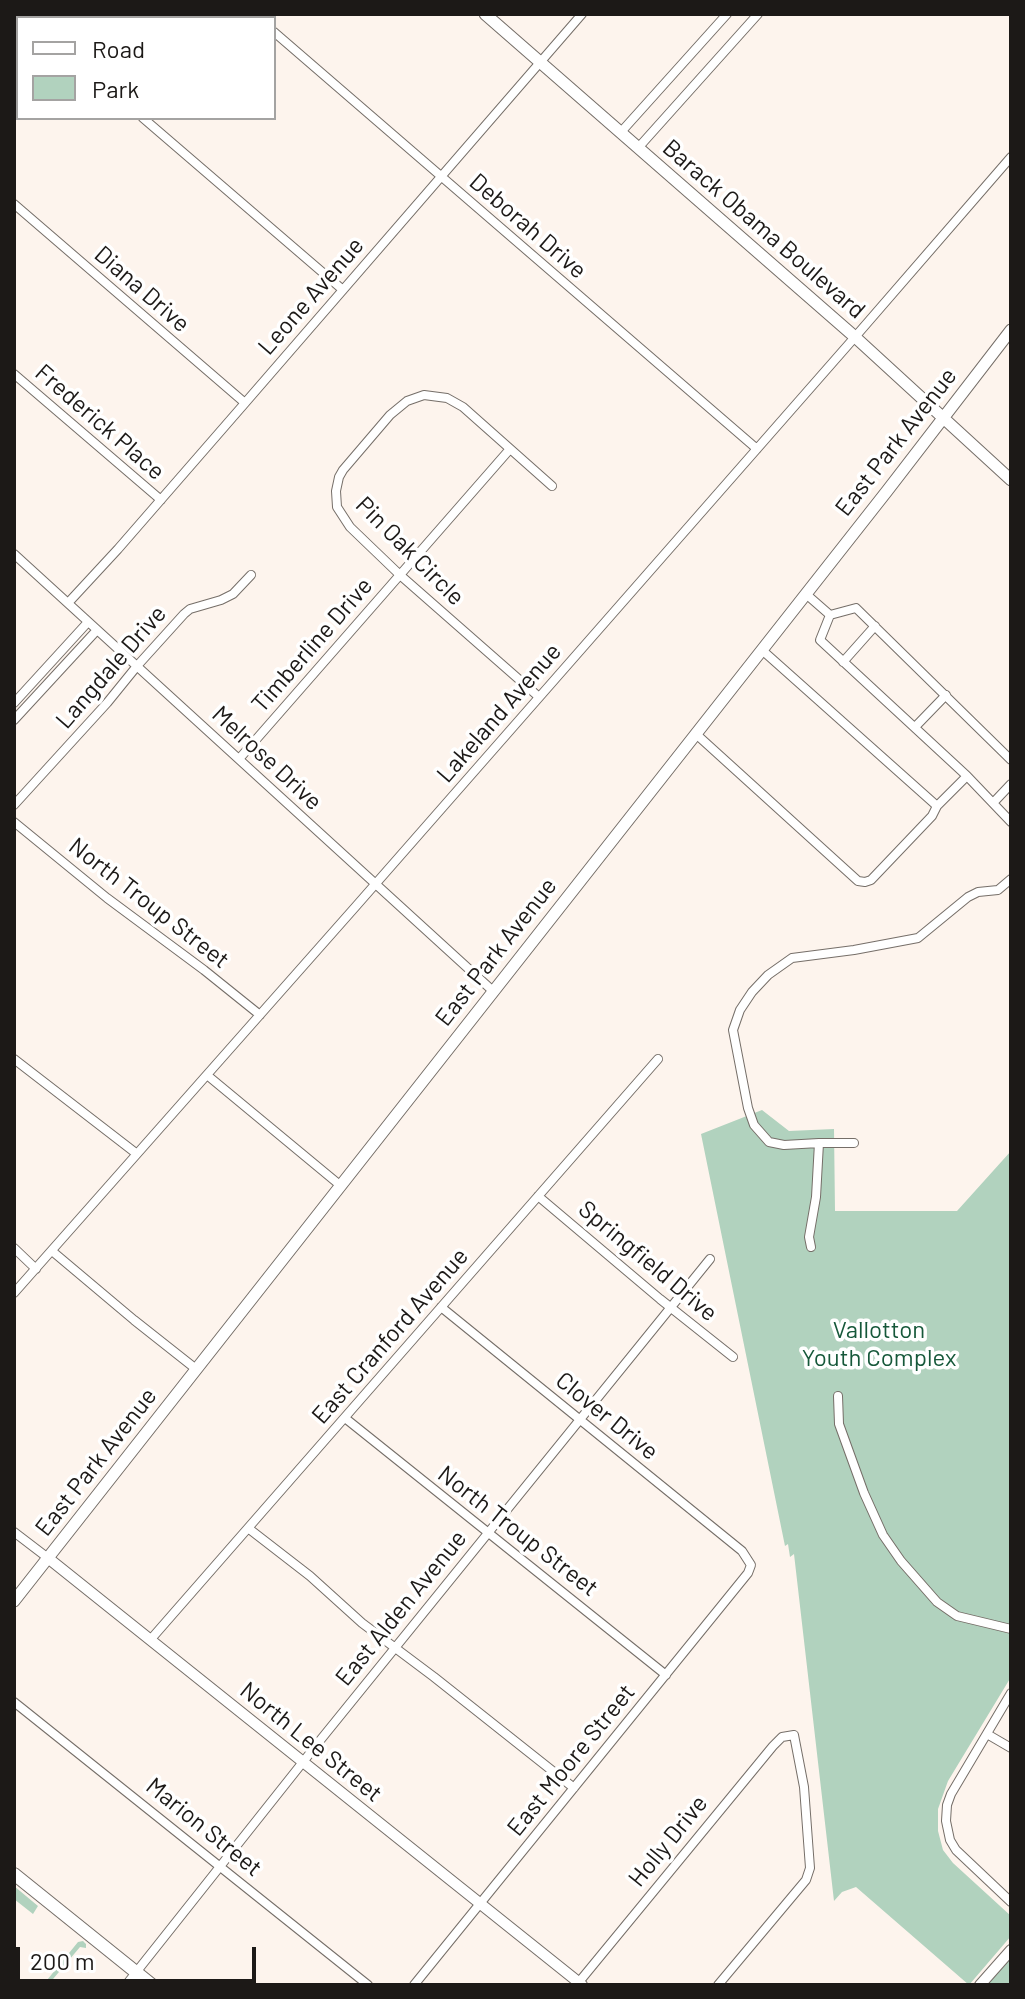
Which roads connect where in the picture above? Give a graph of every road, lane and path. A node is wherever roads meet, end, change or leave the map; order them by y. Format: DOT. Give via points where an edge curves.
graph roads {
  1 [pos="485,14"];
  2 [pos="582,14"];
  3 [pos="727,14"];
  4 [pos="758,14"];
  5 [pos="276,34"];
  6 [pos="540,63"];
  7 [pos="145,120"];
  8 [pos="621,132"];
  9 [pos="638,148"];
  10 [pos="1011,157"];
  11 [pos="441,176"];
  12 [pos="14,204"];
  13 [pos="343,290"];
  14 [pos="1011,330"];
  15 [pos="855,337"];
  16 [pos="14,374"];
  17 [pos="245,403"];
  18 [pos="943,417"];
  19 [pos="510,449"];
  20 [pos="757,449"];
  21 [pos="1011,480"];
  22 [pos="552,486"];
  23 [pos="161,500"];
  24 [pos="14,554"];
  25 [pos="251,575"];
  26 [pos="400,575"];
  27 [pos="806,594"];
  28 [pos="68,603"];
  29 [pos="830,615"];
  30 [pos="88,622"];
  31 [pos="875,626"];
  32 [pos="97,630"];
  33 [pos="762,650"];
  34 [pos="843,662"];
  35 [pos="49,665"];
  36 [pos="137,666"];
  37 [pos="58,673"];
  38 [pos="946,695"];
  39 [pos="539,697"];
  40 [pos="16,701"];
  41 [pos="26,707"];
  42 [pos="14,720"];
  43 [pos="915,727"];
  44 [pos="696,734"];
  45 [pos="239,759"];
  46 [pos="1011,760"];
  47 [pos="967,776"];
  48 [pos="1011,784"];
  49 [pos="993,803"];
  50 [pos="14,805"];
  51 [pos="937,806"];
  52 [pos="14,822"];
  53 [pos="1011,822"];
  54 [pos="1011,879"];
  55 [pos="375,884"];
  56 [pos="494,992"];
  57 [pos="260,1015"];
  58 [pos="14,1059"];
  59 [pos="658,1059"];
  60 [pos="207,1075"];
  61 [pos="819,1143"];
  62 [pos="854,1143"];
  63 [pos="137,1154"];
  64 [pos="341,1186"];
  65 [pos="538,1196"];
  66 [pos="811,1247"];
  67 [pos="14,1248"];
  68 [pos="52,1251"];
  69 [pos="710,1259"];
  70 [pos="36,1269"];
  71 [pos="14,1293"];
  72 [pos="672,1306"];
  73 [pos="441,1307"];
  74 [pos="733,1357"];
  75 [pos="196,1369"];
  76 [pos="838,1396"];
  77 [pos="345,1418"];
  78 [pos="580,1420"];
  79 [pos="248,1528"];
  80 [pos="14,1532"];
  81 [pos="488,1532"];
  82 [pos="747,1556"];
  83 [pos="48,1558"];
  84 [pos="14,1601"];
  85 [pos="1011,1629"];
  86 [pos="151,1639"];
  87 [pos="395,1648"];
  88 [pos="666,1675"];
  89 [pos="1011,1693"];
  90 [pos="14,1702"];
  91 [pos="987,1734"];
  92 [pos="1011,1748"];
  93 [pos="305,1762"];
  94 [pos="574,1788"];
  95 [pos="221,1867"];
  96 [pos="14,1874"];
  97 [pos="480,1902"];
  98 [pos="1011,1902"];
  99 [pos="1011,1950"];
  100 [pos="136,1972"];
  101 [pos="581,1984"];
  102 [pos="126,1985"];
  103 [pos="152,1985"];
  104 [pos="368,1985"];
  105 [pos="414,1985"];
  106 [pos="718,1985"];
  107 [pos="980,1985"];
  1 -- 6 [label="main road, Barack Obama Boulevard"];
  2 -- 6 [label="street, Leone Avenue"];
  3 -- 8 [label="street"];
  4 -- 9 [label="street"];
  5 -- 11 [label="street, Deborah Drive"];
  6 -- 8 [label="main road, Barack Obama Boulevard"];
  6 -- 11 [label="street, Leone Avenue"];
  7 -- 13 [label="street"];
  8 -- 9 [label="main road, Barack Obama Boulevard"];
  9 -- 15 [label="main road, Barack Obama Boulevard"];
  10 -- 15 [label="street, Lakeland Avenue"];
  11 -- 13 [label="street, Leone Avenue"];
  11 -- 20 [label="street, Deborah Drive"];
  12 -- 17 [label="street, Diana Drive"];
  13 -- 17 [label="street, Leone Avenue"];
  14 -- 18 [label="main road, East Park Avenue"];
  15 -- 18 [label="main road, Barack Obama Boulevard"];
  15 -- 20 [label="street, Lakeland Avenue"];
  16 -- 23 [label="street, Frederick Place"];
  17 -- 23 [label="street, Leone Avenue"];
  18 -- 21 [label="main road, Barack Obama Boulevard"];
  18 -- 27 [label="main road, East Park Avenue"];
  19 -- 22 [label="street, Pin Oak Circle"];
  19 -- 26 [label="street, Timberline Drive"];
  19 -- 26 [label="street, Pin Oak Circle" via="447,398 424,395 390,415 343,470 336,499 344,521"];
  20 -- 39 [label="street, Lakeland Avenue"];
  23 -- 28 [label="street, Leone Avenue"];
  24 -- 28 [label="street, Melrose Drive"];
  25 -- 36 [label="street, Langdale Drive" via="233,594 184,614"];
  26 -- 39 [label="street, Pin Oak Circle"];
  26 -- 45 [label="street, Timberline Drive"];
  27 -- 29 [label="street"];
  27 -- 33 [label="main road, East Park Avenue"];
  28 -- 30 [label="street, Melrose Drive"];
  29 -- 31 [label="street" via="856,608"];
  29 -- 34 [label="street" via="820,640"];
  30 -- 32 [label="street, Melrose Drive"];
  30 -- 35 [label="street"];
  31 -- 34 [label="street"];
  31 -- 38 [label="street"];
  32 -- 36 [label="street, Melrose Drive"];
  32 -- 37 [label="street"];
  33 -- 44 [label="main road, East Park Avenue"];
  33 -- 51 [label="street"];
  34 -- 43 [label="street"];
  35 -- 37 [label="street"];
  35 -- 40 [label="street"];
  36 -- 45 [label="street, Melrose Drive"];
  36 -- 50 [label="street, Langdale Drive"];
  37 -- 41 [label="street"];
  38 -- 43 [label="street"];
  38 -- 46 [label="street"];
  39 -- 55 [label="street, Lakeland Avenue"];
  40 -- 41 [label="street"];
  41 -- 42 [label="street"];
  43 -- 47 [label="street"];
  44 -- 51 [label="street" via="858,881 871,880"];
  44 -- 56 [label="main road, East Park Avenue"];
  45 -- 55 [label="street, Melrose Drive"];
  47 -- 49 [label="street"];
  47 -- 51 [label="street"];
  48 -- 49 [label="street"];
  49 -- 53 [label="street"];
  52 -- 57 [label="street, North Troup Street"];
  54 -- 61 [label="street" via="998,890 968,897 918,938 792,958 752,992 733,1030 754,1125 769,1142"];
  55 -- 56 [label="street, Melrose Drive"];
  55 -- 57 [label="street, Lakeland Avenue"];
  56 -- 64 [label="main road, East Park Avenue"];
  57 -- 60 [label="street, Lakeland Avenue"];
  58 -- 63 [label="street"];
  59 -- 65 [label="street, East Cranford Avenue"];
  60 -- 63 [label="street, Lakeland Avenue"];
  60 -- 64 [label="street"];
  61 -- 62 [label="street"];
  61 -- 66 [label="street"];
  63 -- 68 [label="street, Lakeland Avenue"];
  64 -- 75 [label="main road, East Park Avenue"];
  65 -- 72 [label="street, Springfield Drive"];
  65 -- 73 [label="street, East Cranford Avenue"];
  67 -- 70 [label="street"];
  68 -- 70 [label="street, Lakeland Avenue"];
  68 -- 75 [label="street"];
  69 -- 72 [label="street, East Alden Avenue"];
  70 -- 71 [label="street, Lakeland Avenue"];
  72 -- 74 [label="street, Springfield Drive"];
  72 -- 78 [label="street, East Alden Avenue"];
  73 -- 77 [label="street, East Cranford Avenue"];
  73 -- 78 [label="street, Clover Drive"];
  75 -- 83 [label="main road, East Park Avenue"];
  76 -- 85 [label="street" via="839,1424 864,1493 901,1561 937,1602 957,1616"];
  77 -- 79 [label="street, East Cranford Avenue"];
  77 -- 81 [label="street, North Troup Street"];
  78 -- 81 [label="street, East Alden Avenue"];
  78 -- 82 [label="street, Clover Drive"];
  79 -- 86 [label="street, East Cranford Avenue"];
  79 -- 87 [label="street"];
  80 -- 83 [label="street, North Lee Street"];
  81 -- 87 [label="street, East Alden Avenue"];
  81 -- 88 [label="street, North Troup Street"];
  82 -- 88 [label="street, East Moore Street" via="748,1573"];
  83 -- 84 [label="main road, East Park Avenue"];
  83 -- 86 [label="street, North Lee Street"];
  86 -- 93 [label="street, North Lee Street"];
  87 -- 93 [label="street, East Alden Avenue"];
  87 -- 94 [label="street"];
  88 -- 94 [label="street, East Moore Street"];
  89 -- 91 [label="street"];
  90 -- 95 [label="street, Marion Street"];
  91 -- 92 [label="street"];
  91 -- 98 [label="street" via="951,1794 947,1830 956,1850"];
  93 -- 95 [label="street, East Alden Avenue"];
  93 -- 97 [label="street, North Lee Street"];
  94 -- 97 [label="street, East Moore Street"];
  95 -- 100 [label="street, East Alden Avenue"];
  95 -- 104 [label="street, Marion Street"];
  96 -- 100 [label="main road"];
  97 -- 101 [label="street, North Lee Street"];
  97 -- 105 [label="street, East Moore Street"];
  99 -- 107 [label="street"];
  100 -- 102 [label="street, East Alden Avenue"];
  100 -- 103 [label="main road"];
  101 -- 106 [label="street, Holly Drive" via="773,1746 794,1735 810,1868 806,1880"];
}
